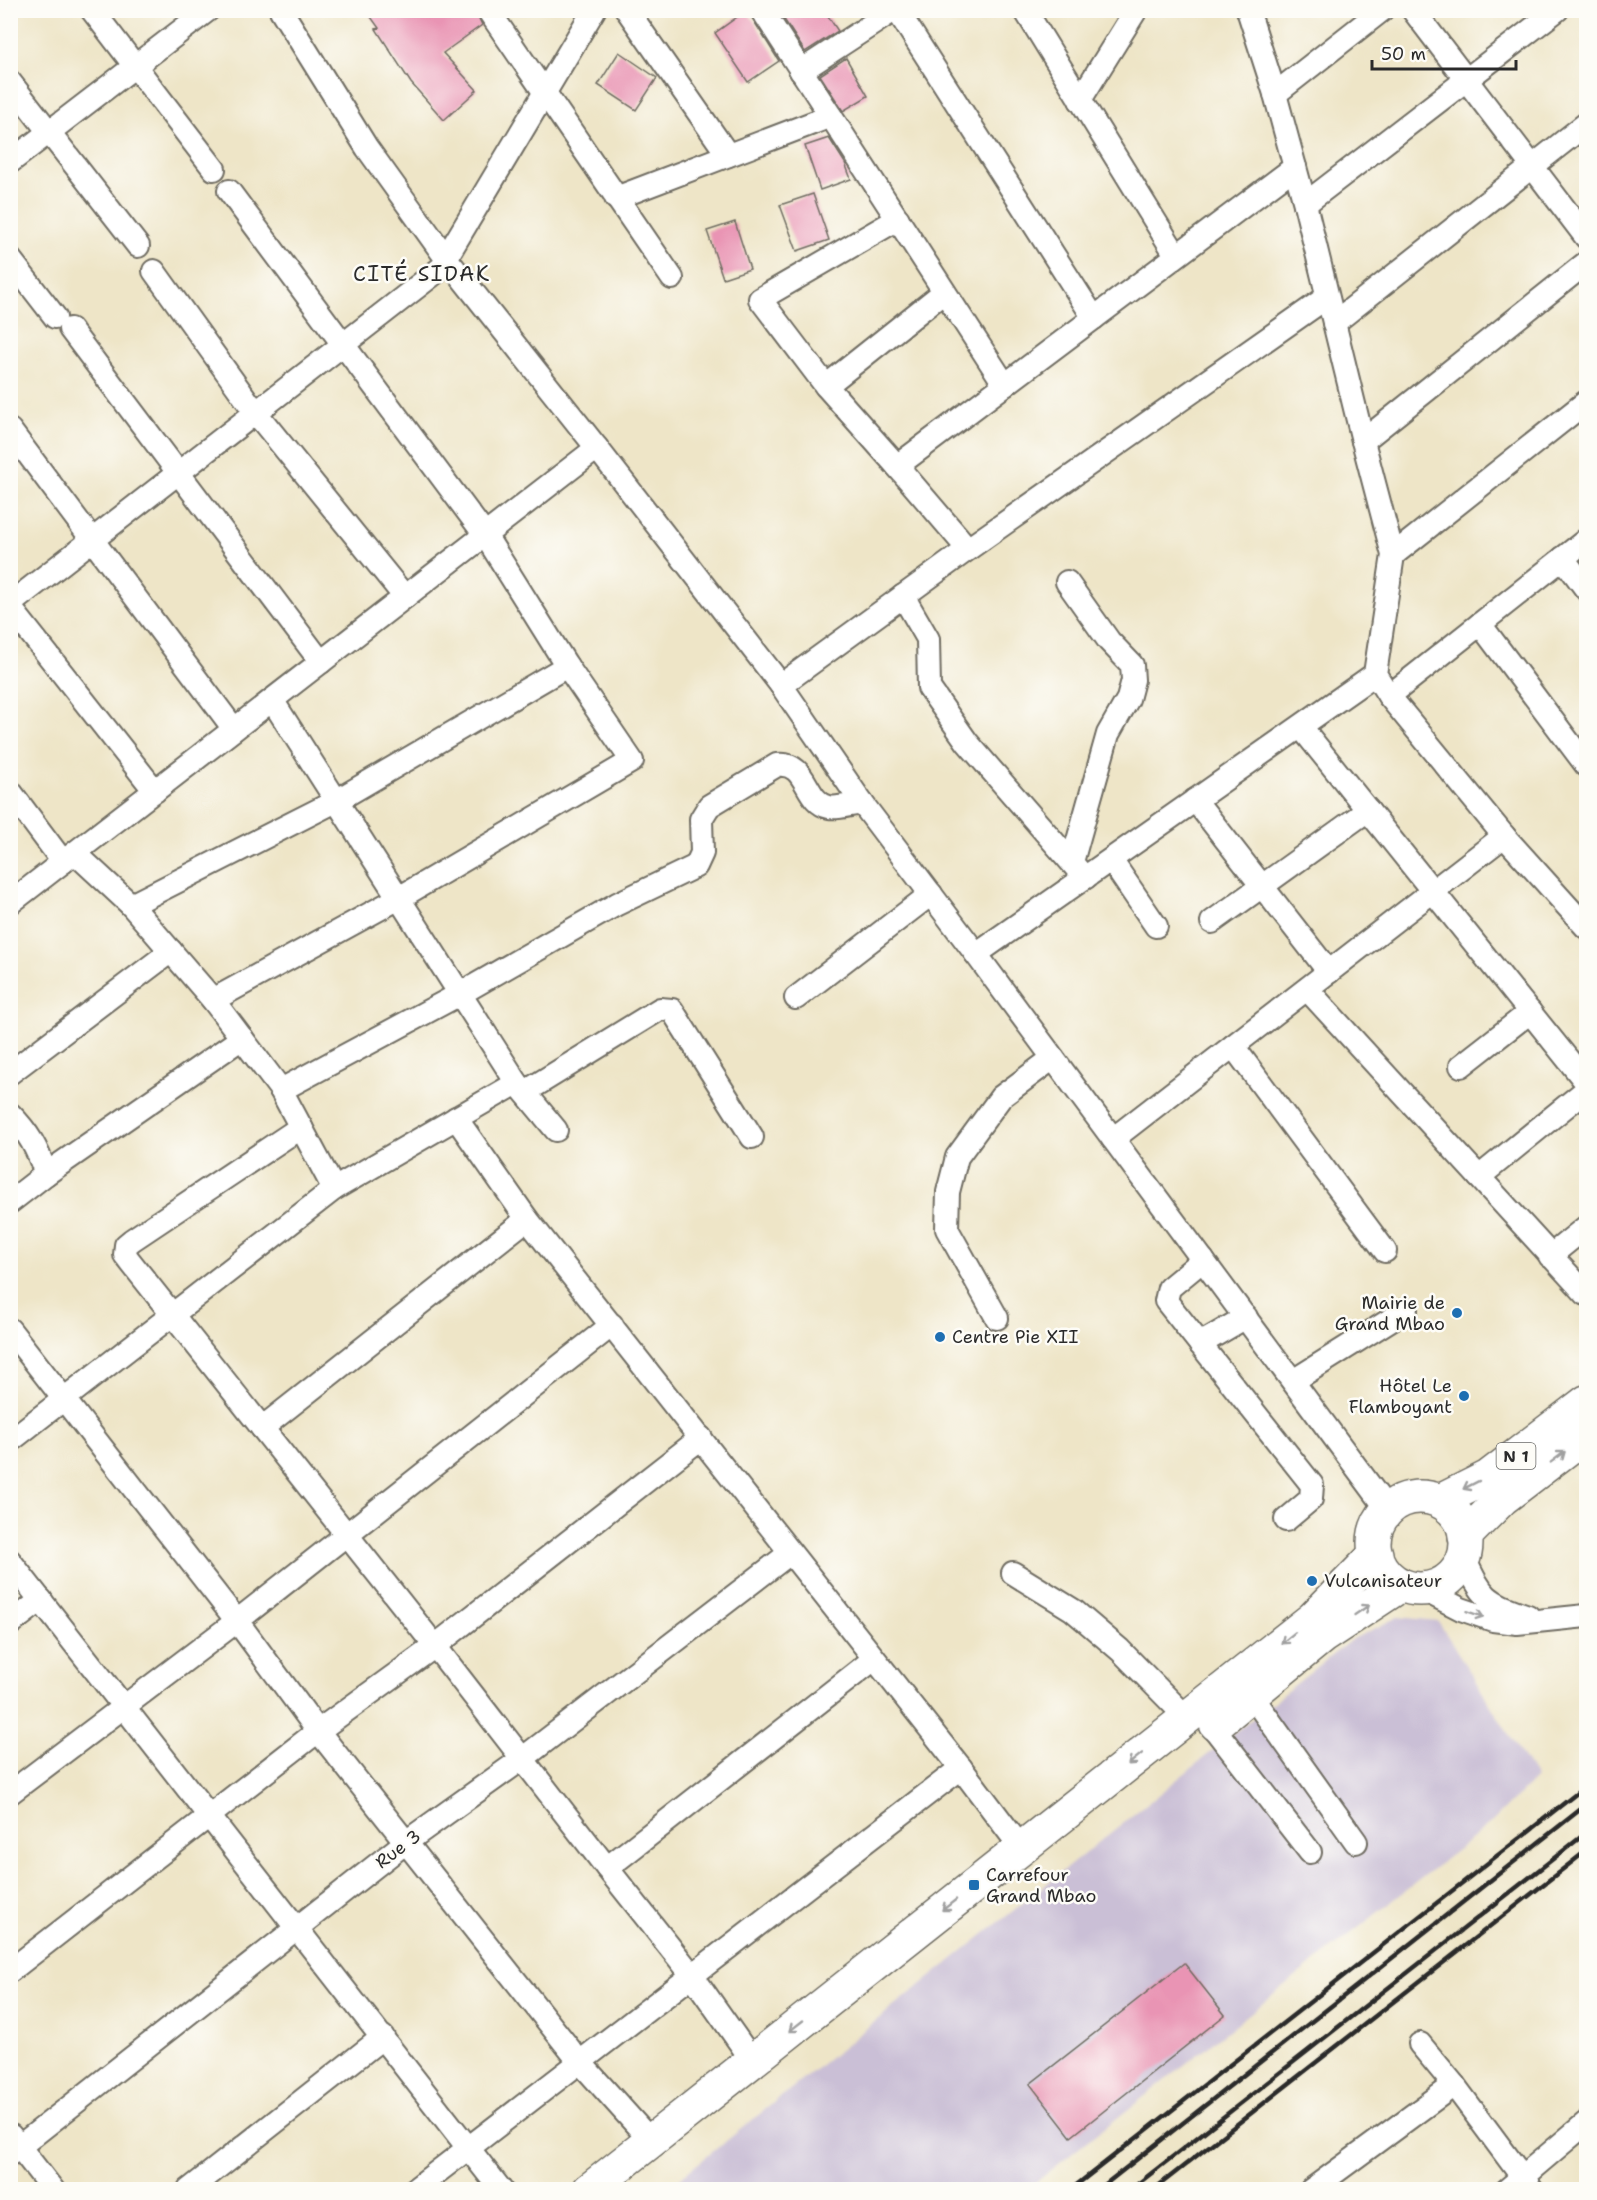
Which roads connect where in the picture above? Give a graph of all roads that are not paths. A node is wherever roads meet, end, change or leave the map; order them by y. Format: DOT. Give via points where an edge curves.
graph roads {
  1 [pos="92,10"];
  2 [pos="208,10"];
  3 [pos="281,10"];
  4 [pos="488,10"];
  5 [pos="594,10"];
  6 [pos="627,10"];
  7 [pos="762,10"];
  8 [pos="896,10"];
  9 [pos="1025,10"];
  10 [pos="1136,10"];
  11 [pos="1248,10"];
  12 [pos="1382,10"];
  13 [pos="1413,10"];
  14 [pos="1557,10"];
  15 [pos="135,67"];
  16 [pos="801,71"];
  17 [pos="1467,80"];
  18 [pos="10,82"];
  19 [pos="544,93"];
  20 [pos="1275,94"];
  21 [pos="1080,100"];
  22 [pos="831,116"];
  23 [pos="1587,124"];
  24 [pos="50,132"];
  25 [pos="728,155"];
  26 [pos="10,162"];
  27 [pos="1533,166"];
  28 [pos="1295,167"];
  29 [pos="214,169"];
  30 [pos="230,191"];
  31 [pos="616,198"];
  32 [pos="1305,204"];
  33 [pos="898,219"];
  34 [pos="1587,237"];
  35 [pos="138,246"];
  36 [pos="1176,255"];
  37 [pos="10,259"];
  38 [pos="448,260"];
  39 [pos="1587,263"];
  40 [pos="154,271"];
  41 [pos="672,278"];
  42 [pos="944,291"];
  43 [pos="1327,297"];
  44 [pos="1094,318"];
  45 [pos="1334,323"];
  46 [pos="344,345"];
  47 [pos="1005,385"];
  48 [pos="826,386"];
  49 [pos="1587,402"];
  50 [pos="256,413"];
  51 [pos="10,430"];
  52 [pos="1363,441"];
  53 [pos="597,448"];
  54 [pos="897,466"];
  55 [pos="178,473"];
  56 [pos="485,535"];
  57 [pos="93,540"];
  58 [pos="1587,540"];
  59 [pos="968,549"];
  60 [pos="1393,555"];
  61 [pos="1563,558"];
  62 [pos="1067,582"];
  63 [pos="1587,589"];
  64 [pos="903,596"];
  65 [pos="405,597"];
  66 [pos="10,606"];
  67 [pos="1480,624"];
  68 [pos="321,662"];
  69 [pos="567,666"];
  70 [pos="1375,674"];
  71 [pos="781,685"];
  72 [pos="1389,696"];
  73 [pos="272,700"];
  74 [pos="1301,726"];
  75 [pos="234,729"];
  76 [pos="1587,765"];
  77 [pos="10,791"];
  78 [pos="155,791"];
  79 [pos="1196,800"];
  80 [pos="336,801"];
  81 [pos="862,803"];
  82 [pos="1368,810"];
  83 [pos="1504,836"];
  84 [pos="69,858"];
  85 [pos="1111,860"];
  86 [pos="1078,870"];
  87 [pos="1263,886"];
  88 [pos="1434,891"];
  89 [pos="931,894"];
  90 [pos="399,898"];
  91 [pos="10,903"];
  92 [pos="131,905"];
  93 [pos="1212,922"];
  94 [pos="1586,924"];
  95 [pos="1156,926"];
  96 [pos="171,951"];
  97 [pos="976,954"];
  98 [pos="1329,972"];
  99 [pos="1307,989"];
  100 [pos="460,994"];
  101 [pos="796,998"];
  102 [pos="213,1000"];
  103 [pos="1530,1012"];
  104 [pos="242,1038"];
  105 [pos="1233,1047"];
  106 [pos="1053,1058"];
  107 [pos="1461,1066"];
  108 [pos="10,1073"];
  109 [pos="1587,1082"];
  110 [pos="521,1087"];
  111 [pos="281,1090"];
  112 [pos="1587,1090"];
  113 [pos="10,1114"];
  114 [pos="456,1118"];
  115 [pos="301,1127"];
  116 [pos="556,1130"];
  117 [pos="752,1137"];
  118 [pos="1113,1139"];
  119 [pos="46,1174"];
  120 [pos="1479,1177"];
  121 [pos="334,1189"];
  122 [pos="10,1202"];
  123 [pos="527,1219"];
  124 [pos="1587,1227"];
  125 [pos="1385,1251"];
  126 [pos="1550,1256"];
  127 [pos="1203,1260"];
  128 [pos="1587,1294"];
  129 [pos="1406,1310"];
  130 [pos="173,1314"];
  131 [pos="1246,1317"];
  132 [pos="997,1318"];
  133 [pos="612,1325"];
  134 [pos="10,1330"];
  135 [pos="1200,1344"];
  136 [pos="1293,1381"];
  137 [pos="65,1399"];
  138 [pos="1587,1402"];
  139 [pos="262,1428"];
  140 [pos="1587,1435"];
  141 [pos="700,1438"];
  142 [pos="10,1441"];
  143 [pos="1440,1502"];
  144 [pos="1388,1510"];
  145 [pos="1286,1520"];
  146 [pos="346,1534"];
  147 [pos="1464,1546"];
  148 [pos="790,1552"];
  149 [pos="1376,1554"];
  150 [pos="10,1561"];
  151 [pos="1013,1574"];
  152 [pos="1412,1587"];
  153 [pos="41,1600"];
  154 [pos="1586,1617"];
  155 [pos="1541,1620"];
  156 [pos="237,1621"];
  157 [pos="10,1624"];
  158 [pos="435,1646"];
  159 [pos="874,1659"];
  160 [pos="1252,1695"];
  161 [pos="125,1706"];
  162 [pos="1200,1722"];
  163 [pos="318,1731"];
  164 [pos="522,1759"];
  165 [pos="961,1768"];
  166 [pos="10,1792"];
  167 [pos="210,1815"];
  168 [pos="406,1842"];
  169 [pos="1356,1842"];
  170 [pos="1022,1849"];
  171 [pos="1310,1852"];
  172 [pos="606,1868"];
  173 [pos="297,1928"];
  174 [pos="10,1971"];
  175 [pos="692,1974"];
  176 [pos="383,2037"];
  177 [pos="1420,2044"];
  178 [pos="753,2060"];
  179 [pos="579,2061"];
  180 [pos="1454,2085"];
  181 [pos="1587,2123"];
  182 [pos="651,2141"];
  183 [pos="14,2145"];
  184 [pos="469,2148"];
  185 [pos="1520,2186"];
  186 [pos="53,2190"];
  187 [pos="189,2190"];
  188 [pos="414,2190"];
  189 [pos="501,2190"];
  190 [pos="589,2190"];
  191 [pos="621,2190"];
  192 [pos="1311,2190"];
  1 -- 15 [label="street"];
  2 -- 15 [label="street"];
  3 -- 38 [label="street" via="367,148"];
  4 -- 19 [label="street"];
  5 -- 19 [label="street"];
  6 -- 25 [label="street"];
  7 -- 16 [label="street"];
  8 -- 16 [label="street"];
  8 -- 44 [label="street"];
  9 -- 21 [label="street"];
  10 -- 21 [label="street"];
  11 -- 20 [label="street"];
  12 -- 20 [label="street"];
  13 -- 17 [label="street"];
  14 -- 17 [label="street"];
  15 -- 24 [label="street"];
  15 -- 29 [label="street"];
  16 -- 22 [label="street"];
  17 -- 27 [label="street"];
  17 -- 32 [label="street"];
  18 -- 24 [label="street"];
  19 -- 31 [label="street"];
  19 -- 38 [label="street"];
  20 -- 28 [label="street"];
  21 -- 36 [label="street"];
  22 -- 25 [label="street"];
  22 -- 33 [label="street"];
  23 -- 27 [label="street"];
  24 -- 26 [label="street"];
  24 -- 35 [label="street"];
  25 -- 31 [label="street"];
  27 -- 34 [label="street"];
  27 -- 45 [label="street"];
  28 -- 32 [label="street"];
  28 -- 36 [label="street"];
  30 -- 46 [label="street"];
  31 -- 41 [label="street"];
  32 -- 43 [label="street"];
  33 -- 42 [label="street"];
  33 -- 48 [label="street" via="760,298"];
  36 -- 44 [label="street"];
  37 -- 55 [label="street"];
  38 -- 46 [label="street"];
  38 -- 53 [label="street"];
  39 -- 52 [label="street"];
  40 -- 50 [label="street"];
  42 -- 47 [label="street"];
  42 -- 48 [label="street"];
  43 -- 45 [label="street"];
  43 -- 59 [label="street"];
  44 -- 47 [label="street"];
  45 -- 52 [label="street"];
  46 -- 50 [label="street"];
  46 -- 56 [label="street"];
  47 -- 54 [label="street"];
  48 -- 54 [label="street"];
  49 -- 60 [label="street"];
  50 -- 55 [label="street"];
  50 -- 65 [label="street"];
  51 -- 57 [label="street"];
  52 -- 60 [label="street"];
  53 -- 56 [label="street"];
  53 -- 71 [label="street"];
  54 -- 59 [label="street"];
  55 -- 57 [label="street"];
  55 -- 68 [label="street"];
  56 -- 65 [label="street"];
  56 -- 69 [label="street"];
  57 -- 66 [label="street"];
  57 -- 75 [label="street"];
  58 -- 61 [label="street"];
  59 -- 64 [label="street"];
  60 -- 70 [label="street"];
  61 -- 63 [label="street"];
  61 -- 67 [label="street"];
  62 -- 86 [label="street" via="1109,641 1132,665 1133,680 1128,699 1108,734"];
  64 -- 71 [label="street"];
  64 -- 86 [label="street" via="928,639 929,688 967,742"];
  65 -- 68 [label="street"];
  66 -- 78 [label="street"];
  67 -- 72 [label="street"];
  67 -- 76 [label="street"];
  68 -- 73 [label="street"];
  69 -- 80 [label="street"];
  69 -- 90 [label="street" via="632,761"];
  70 -- 72 [label="street"];
  70 -- 74 [label="street"];
  71 -- 81 [label="street"];
  72 -- 83 [label="street"];
  73 -- 75 [label="street"];
  73 -- 80 [label="street"];
  74 -- 79 [label="street"];
  74 -- 82 [label="street"];
  75 -- 78 [label="street"];
  77 -- 84 [label="street"];
  78 -- 84 [label="street"];
  79 -- 85 [label="street"];
  79 -- 87 [label="street"];
  80 -- 90 [label="street"];
  80 -- 92 [label="street"];
  81 -- 89 [label="street"];
  81 -- 100 [label="street" via="831,808 819,804 796,769 777,765 709,806 701,819 702,853 696,866 617,904"];
  82 -- 87 [label="street"];
  82 -- 88 [label="street"];
  83 -- 88 [label="street"];
  83 -- 94 [label="street"];
  84 -- 91 [label="street"];
  84 -- 92 [label="street"];
  85 -- 86 [label="street"];
  85 -- 95 [label="street"];
  86 -- 97 [label="street"];
  87 -- 93 [label="street"];
  87 -- 98 [label="street"];
  88 -- 98 [label="street"];
  88 -- 103 [label="street"];
  89 -- 97 [label="street"];
  89 -- 101 [label="street"];
  90 -- 100 [label="street"];
  90 -- 102 [label="street"];
  92 -- 96 [label="street"];
  96 -- 102 [label="street"];
  96 -- 108 [label="street"];
  97 -- 106 [label="street"];
  98 -- 99 [label="street"];
  99 -- 105 [label="street"];
  99 -- 120 [label="street"];
  100 -- 110 [label="street"];
  100 -- 111 [label="street"];
  102 -- 104 [label="street"];
  103 -- 107 [label="street"];
  103 -- 109 [label="street"];
  104 -- 111 [label="street"];
  104 -- 119 [label="street"];
  105 -- 118 [label="street"];
  105 -- 125 [label="street"];
  106 -- 118 [label="street"];
  106 -- 132 [label="street" via="1001,1097 957,1157 948,1192 947,1228"];
  110 -- 114 [label="street"];
  110 -- 116 [label="street"];
  110 -- 117 [label="street" via="666,1008 672,1010"];
  111 -- 115 [label="street"];
  112 -- 120 [label="street"];
  113 -- 119 [label="street" via="27,1131"];
  114 -- 121 [label="street"];
  114 -- 123 [label="street"];
  115 -- 121 [label="street"];
  115 -- 130 [label="street" via="126,1245 125,1255"];
  118 -- 127 [label="street"];
  119 -- 122 [label="street"];
  120 -- 126 [label="street"];
  121 -- 130 [label="street"];
  123 -- 133 [label="street"];
  123 -- 139 [label="street"];
  124 -- 126 [label="street"];
  126 -- 128 [label="street"];
  127 -- 131 [label="street"];
  127 -- 135 [label="street" via="1169,1288 1166,1301"];
  129 -- 136 [label="street"];
  130 -- 137 [label="street"];
  130 -- 139 [label="street"];
  131 -- 135 [label="street"];
  131 -- 136 [label="street"];
  133 -- 141 [label="street"];
  133 -- 146 [label="street"];
  134 -- 137 [label="street"];
  135 -- 145 [label="street" via="1312,1485 1311,1499"];
  136 -- 144 [label="street"];
  137 -- 142 [label="street"];
  137 -- 156 [label="street"];
  138 -- 143 [label="highway, N 1, one-way" via="1488,1476"];
  139 -- 146 [label="street"];
  147 -- 140 [label="highway, N 1, one-way" via="1502,1499"];
  141 -- 148 [label="street"];
  141 -- 158 [label="street"];
  143 -- 144 [label="highway" via="1418,1497"];
  143 -- 147 [label="highway" via="1457,1515"];
  144 -- 149 [label="highway" via="1377,1529"];
  146 -- 156 [label="street"];
  146 -- 158 [label="street"];
  147 -- 152 [label="highway, N 1" via="1459,1568 1447,1580 1433,1587"];
  147 -- 155 [label="street" via="1478,1588 1491,1601"];
  148 -- 159 [label="street"];
  148 -- 164 [label="street, Rue 3"];
  149 -- 152 [label="highway" via="1384,1571"];
  149 -- 162 [label="highway, N 1, one-way"];
  150 -- 153 [label="street"];
  151 -- 162 [label="street" via="1073,1610"];
  152 -- 155 [label="street, one-way" via="1493,1620"];
  160 -- 152 [label="highway, N 1, one-way" via="1322,1637"];
  153 -- 157 [label="street"];
  153 -- 161 [label="street"];
  154 -- 155 [label="street"];
  156 -- 161 [label="street"];
  156 -- 163 [label="street"];
  158 -- 163 [label="street"];
  158 -- 164 [label="street"];
  159 -- 165 [label="street"];
  159 -- 172 [label="street"];
  160 -- 162 [label="highway, N 1"];
  160 -- 169 [label="street"];
  161 -- 166 [label="street"];
  161 -- 167 [label="street"];
  162 -- 170 [label="highway, N 1, one-way"];
  162 -- 171 [label="street"];
  162 -- 191 [label="highway, N 1"];
  163 -- 167 [label="street"];
  163 -- 168 [label="street"];
  164 -- 168 [label="street, Rue 3"];
  164 -- 172 [label="street"];
  165 -- 170 [label="street"];
  165 -- 175 [label="street"];
  167 -- 173 [label="street"];
  167 -- 174 [label="street"];
  168 -- 173 [label="street, Rue 3"];
  168 -- 179 [label="street"];
  170 -- 178 [label="highway, N 1, one-way"];
  172 -- 175 [label="street"];
  173 -- 176 [label="street"];
  173 -- 183 [label="street, Rue 3"];
  175 -- 178 [label="street"];
  175 -- 179 [label="street"];
  176 -- 184 [label="street"];
  176 -- 187 [label="street"];
  177 -- 180 [label="street"];
  178 -- 182 [label="highway, N 1"];
  179 -- 182 [label="street"];
  179 -- 184 [label="street"];
  180 -- 185 [label="street"];
  180 -- 192 [label="street"];
  181 -- 185 [label="street"];
  182 -- 190 [label="highway, N 1"];
  183 -- 186 [label="street"];
  184 -- 188 [label="street"];
  184 -- 189 [label="street"];
}
